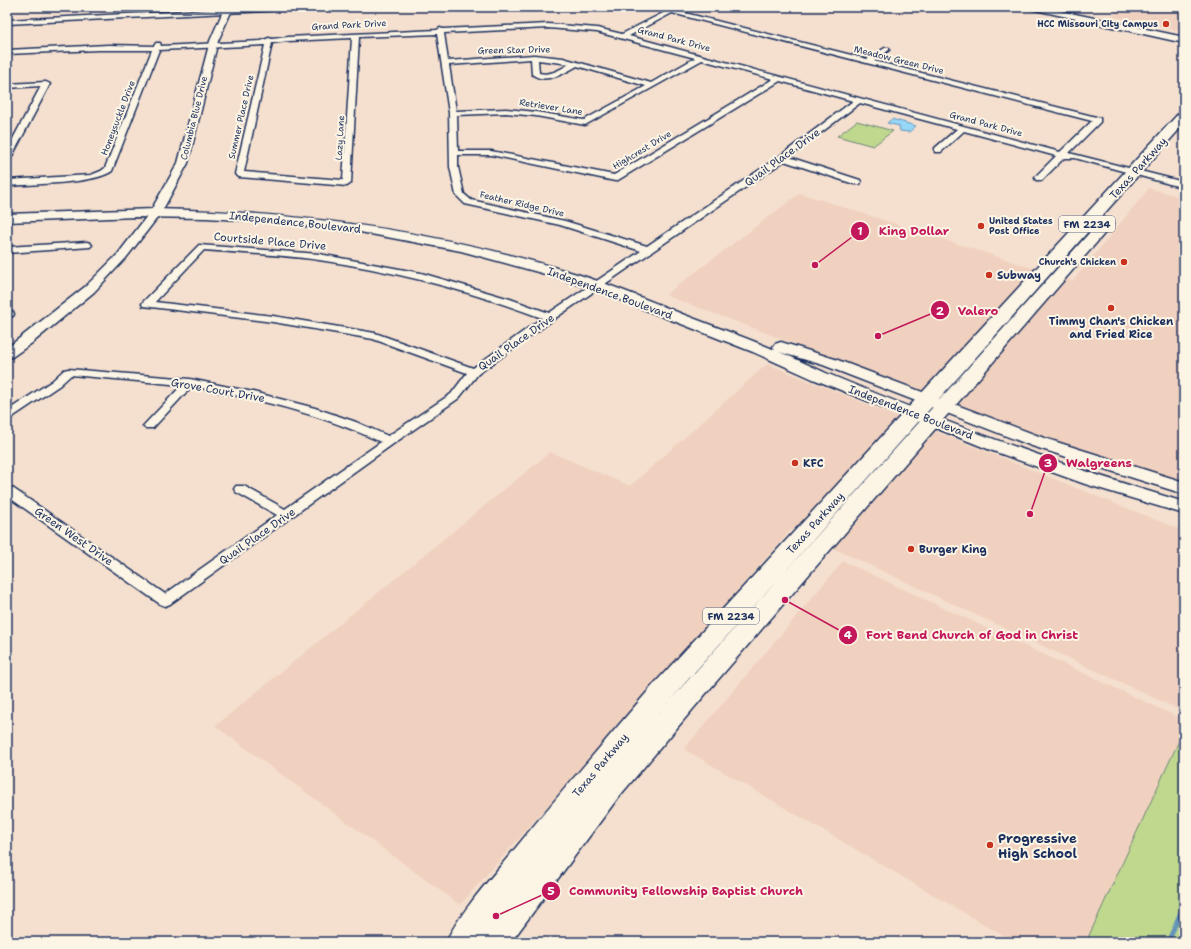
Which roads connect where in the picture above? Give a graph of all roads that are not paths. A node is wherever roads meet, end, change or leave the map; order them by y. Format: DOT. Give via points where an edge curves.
graph roads {
  1 [pos="306,7"];
  2 [pos="649,7"];
  3 [pos="679,7"];
  4 [pos="1031,7"];
  5 [pos="1054,7"];
  6 [pos="229,9"];
  7 [pos="671,11"];
  8 [pos="7,22"];
  9 [pos="1129,26"];
  10 [pos="440,30"];
  11 [pos="356,35"];
  12 [pos="1184,35"];
  13 [pos="623,36"];
  14 [pos="269,40"];
  15 [pos="1184,40"];
  16 [pos="213,43"];
  17 [pos="157,46"];
  18 [pos="887,49"];
  19 [pos="7,52"];
  20 [pos="534,57"];
  21 [pos="702,57"];
  22 [pos="869,61"];
  23 [pos="446,63"];
  24 [pos="576,64"];
  25 [pos="779,78"];
  26 [pos="652,85"];
  27 [pos="7,86"];
  28 [pos="859,100"];
  29 [pos="453,113"];
  30 [pos="1184,116"];
  31 [pos="963,128"];
  32 [pos="1184,135"];
  33 [pos="938,150"];
  34 [pos="453,153"];
  35 [pos="1062,155"];
  36 [pos="7,158"];
  37 [pos="783,158"];
  38 [pos="1138,176"];
  39 [pos="1039,178"];
  40 [pos="288,180"];
  41 [pos="7,182"];
  42 [pos="857,182"];
  43 [pos="1184,185"];
  44 [pos="1184,192"];
  45 [pos="156,209"];
  46 [pos="7,212"];
  47 [pos="7,218"];
  48 [pos="1083,238"];
  49 [pos="87,245"];
  50 [pos="7,250"];
  51 [pos="649,250"];
  52 [pos="1036,280"];
  53 [pos="602,283"];
  54 [pos="1040,298"];
  55 [pos="550,317"];
  56 [pos="7,354"];
  57 [pos="474,372"];
  58 [pos="190,382"];
  59 [pos="930,410"];
  60 [pos="7,416"];
  61 [pos="149,426"];
  62 [pos="389,441"];
  63 [pos="1184,488"];
  64 [pos="240,489"];
  65 [pos="7,490"];
  66 [pos="1184,508"];
  67 [pos="286,516"];
  68 [pos="766,576"];
  69 [pos="140,582"];
  70 [pos="763,609"];
  71 [pos="461,942"];
  72 [pos="493,942"];
  1 -- 6 [label="street"];
  2 -- 7 [label="street, Meadow Green Drive"];
  3 -- 7 [label="street"];
  4 -- 9 [label="street"];
  5 -- 9 [label="street"];
  6 -- 8 [label="street"];
  6 -- 16 [label="street, Columbia Blue Drive"];
  7 -- 13 [label="street"];
  7 -- 22 [label="street, Meadow Green Drive"];
  9 -- 12 [label="street"];
  9 -- 15 [label="street"];
  10 -- 11 [label="street, Grand Park Drive"];
  10 -- 13 [label="street, Grand Park Drive" via="548,26 590,29"];
  10 -- 23 [label="street, Feather Ridge Drive"];
  11 -- 14 [label="street, Grand Park Drive"];
  11 -- 40 [label="street, Lazy Lane" via="347,183"];
  13 -- 21 [label="street, Grand Park Drive"];
  14 -- 16 [label="street, Grand Park Drive" via="261,43"];
  14 -- 40 [label="street, Summer Place Drive" via="239,174"];
  16 -- 17 [label="street, Grand Park Drive"];
  16 -- 45 [label="street, Columbia Blue Drive" via="183,163"];
  17 -- 19 [label="street, Grand Park Drive"];
  17 -- 41 [label="street, Honeysuckle Drive" via="109,169 92,177"];
  18 -- 22 [label="street"];
  20 -- 23 [label="street, Green Star Drive"];
  20 -- 24 [label="street, Green Star Drive"];
  20 -- 24 [label="street" via="536,74 542,78"];
  21 -- 25 [label="street, Grand Park Drive"];
  21 -- 26 [label="street, Retriever Lane"];
  22 -- 35 [label="street, Meadow Green Drive" via="1097,120"];
  23 -- 29 [label="street, Feather Ridge Drive"];
  24 -- 26 [label="street, Green Star Drive"];
  25 -- 28 [label="street, Grand Park Drive"];
  25 -- 34 [label="street, Highcrest Drive" via="615,178 491,153"];
  26 -- 29 [label="street, Retriever Lane" via="585,123 506,111"];
  27 -- 36 [label="street" via="46,84"];
  28 -- 31 [label="street, Grand Park Drive"];
  28 -- 37 [label="street, Quail Place Drive"];
  29 -- 34 [label="street, Feather Ridge Drive"];
  30 -- 38 [label="main road, Texas Parkway / FM 2234"];
  31 -- 33 [label="street"];
  31 -- 35 [label="street, Grand Park Drive"];
  32 -- 38 [label="main road, Texas Parkway / FM 2234"];
  34 -- 51 [label="street, Feather Ridge Drive" via="460,195 468,202 562,223"];
  35 -- 38 [label="street, Grand Park Drive" via="1070,160"];
  35 -- 39 [label="street"];
  37 -- 42 [label="street"];
  37 -- 51 [label="street, Quail Place Drive"];
  38 -- 43 [label="street, Grand Park Drive"];
  38 -- 44 [label="street, Grand Park Drive"];
  38 -- 48 [label="main road, Texas Parkway / FM 2234"];
  45 -- 46 [label="main road, Independence Boulevard" via="92,207"];
  45 -- 47 [label="main road, Independence Boulevard"];
  45 -- 53 [label="main road, Independence Boulevard" via="241,216 311,218 403,235 460,242 515,261"];
  45 -- 56 [label="street, Columbia Blue Drive" via="122,256 90,289"];
  48 -- 52 [label="main road, Texas Parkway / FM 2234"];
  48 -- 54 [label="main road, Texas Parkway / FM 2234"];
  49 -- 50 [label="street"];
  51 -- 53 [label="street, Quail Place Drive"];
  52 -- 54 [label="main road" via="1039,286 1035,292"];
  52 -- 59 [label="main road, Texas Parkway / FM 2234"];
  53 -- 55 [label="street, Quail Place Drive"];
  53 -- 59 [label="main road, Independence Boulevard" via="765,346 815,374"];
  54 -- 59 [label="main road, Texas Parkway / FM 2234"];
  55 -- 57 [label="street, Quail Place Drive"];
  55 -- 57 [label="street, Courtside Place Drive" via="421,276 319,257 202,247 147,304 273,319 374,336"];
  57 -- 62 [label="street, Quail Place Drive" via="455,396"];
  58 -- 60 [label="street, Grove Court Drive" via="68,372"];
  58 -- 61 [label="street"];
  58 -- 62 [label="street, Grove Court Drive" via="311,410 352,424"];
  59 -- 63 [label="main road, Independence Boulevard"];
  59 -- 66 [label="main road, Independence Boulevard" via="1018,454 1110,487"];
  59 -- 68 [label="main road, Texas Parkway / FM 2234"];
  59 -- 70 [label="main road, Texas Parkway / FM 2234"];
  62 -- 67 [label="street, Quail Place Drive"];
  64 -- 67 [label="street"];
  65 -- 69 [label="street, Green West Drive"];
  67 -- 69 [label="street, Quail Place Drive" via="166,601"];
  68 -- 70 [label="main road" via="771,585 761,597"];
  68 -- 71 [label="main road, Texas Parkway / FM 2234" via="582,785"];
  70 -- 72 [label="main road, Texas Parkway / FM 2234" via="608,791"];
}
